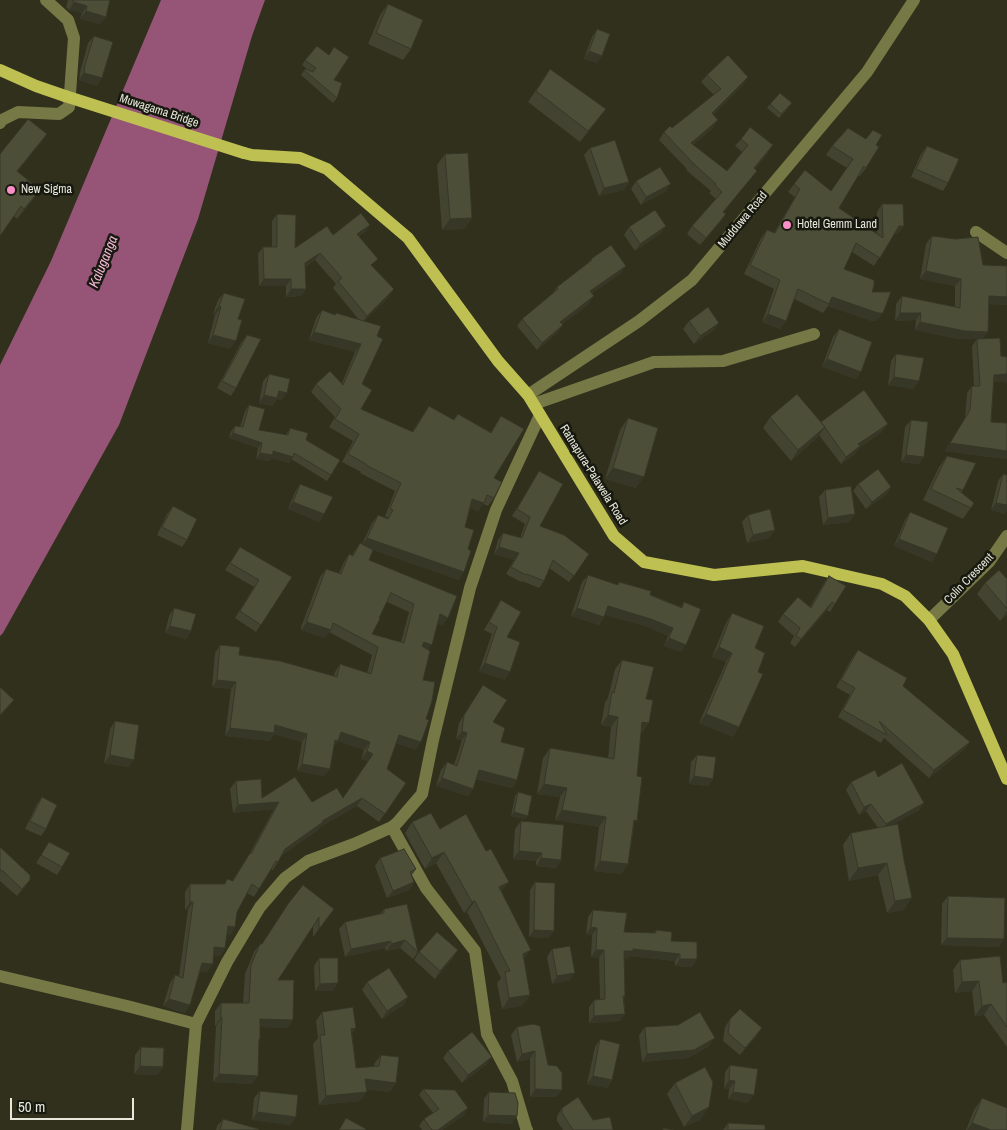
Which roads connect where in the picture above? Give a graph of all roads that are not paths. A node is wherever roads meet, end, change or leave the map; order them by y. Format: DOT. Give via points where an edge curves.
graph roads {
  1 [pos="46,0"];
  2 [pos="914,0"];
  3 [pos="0,70"];
  4 [pos="0,124"];
  5 [pos="244,153"];
  6 [pos="976,232"];
  7 [pos="1007,252"];
  8 [pos="814,334"];
  9 [pos="534,404"];
  10 [pos="1007,536"];
  11 [pos="929,620"];
  12 [pos="1007,779"];
  13 [pos="392,827"];
  14 [pos="0,976"];
  15 [pos="196,1024"];
  16 [pos="187,1130"];
  17 [pos="527,1130"];
  1 -- 4 [label="street" via="68,20 74,38 69,107 59,114 18,112"];
  2 -- 9 [label="street, Mudduwa Road" via="868,72 692,280"];
  3 -- 5 [label="main road, Muwagama Bridge, bridge" via="65,96"];
  5 -- 9 [label="main road, Ratnapura-Palawela Road" via="300,158 327,170 408,238 498,361"];
  6 -- 7 [label="street"];
  8 -- 9 [label="street" via="723,361 654,362"];
  9 -- 11 [label="main road, Ratnapura-Palawela Road" via="614,536 644,562 714,575 803,566 882,584 905,596"];
  9 -- 13 [label="street" via="470,588 422,794"];
  10 -- 11 [label="street, Colin Crescent" via="989,562"];
  11 -- 12 [label="main road, Ratnapura-Palawela Road" via="954,654"];
  13 -- 15 [label="street" via="308,861 285,878 260,907 227,962"];
  13 -- 17 [label="street" via="426,888 475,951 487,1034 512,1081"];
  14 -- 15 [label="street"];
  15 -- 16 [label="street"];
}
